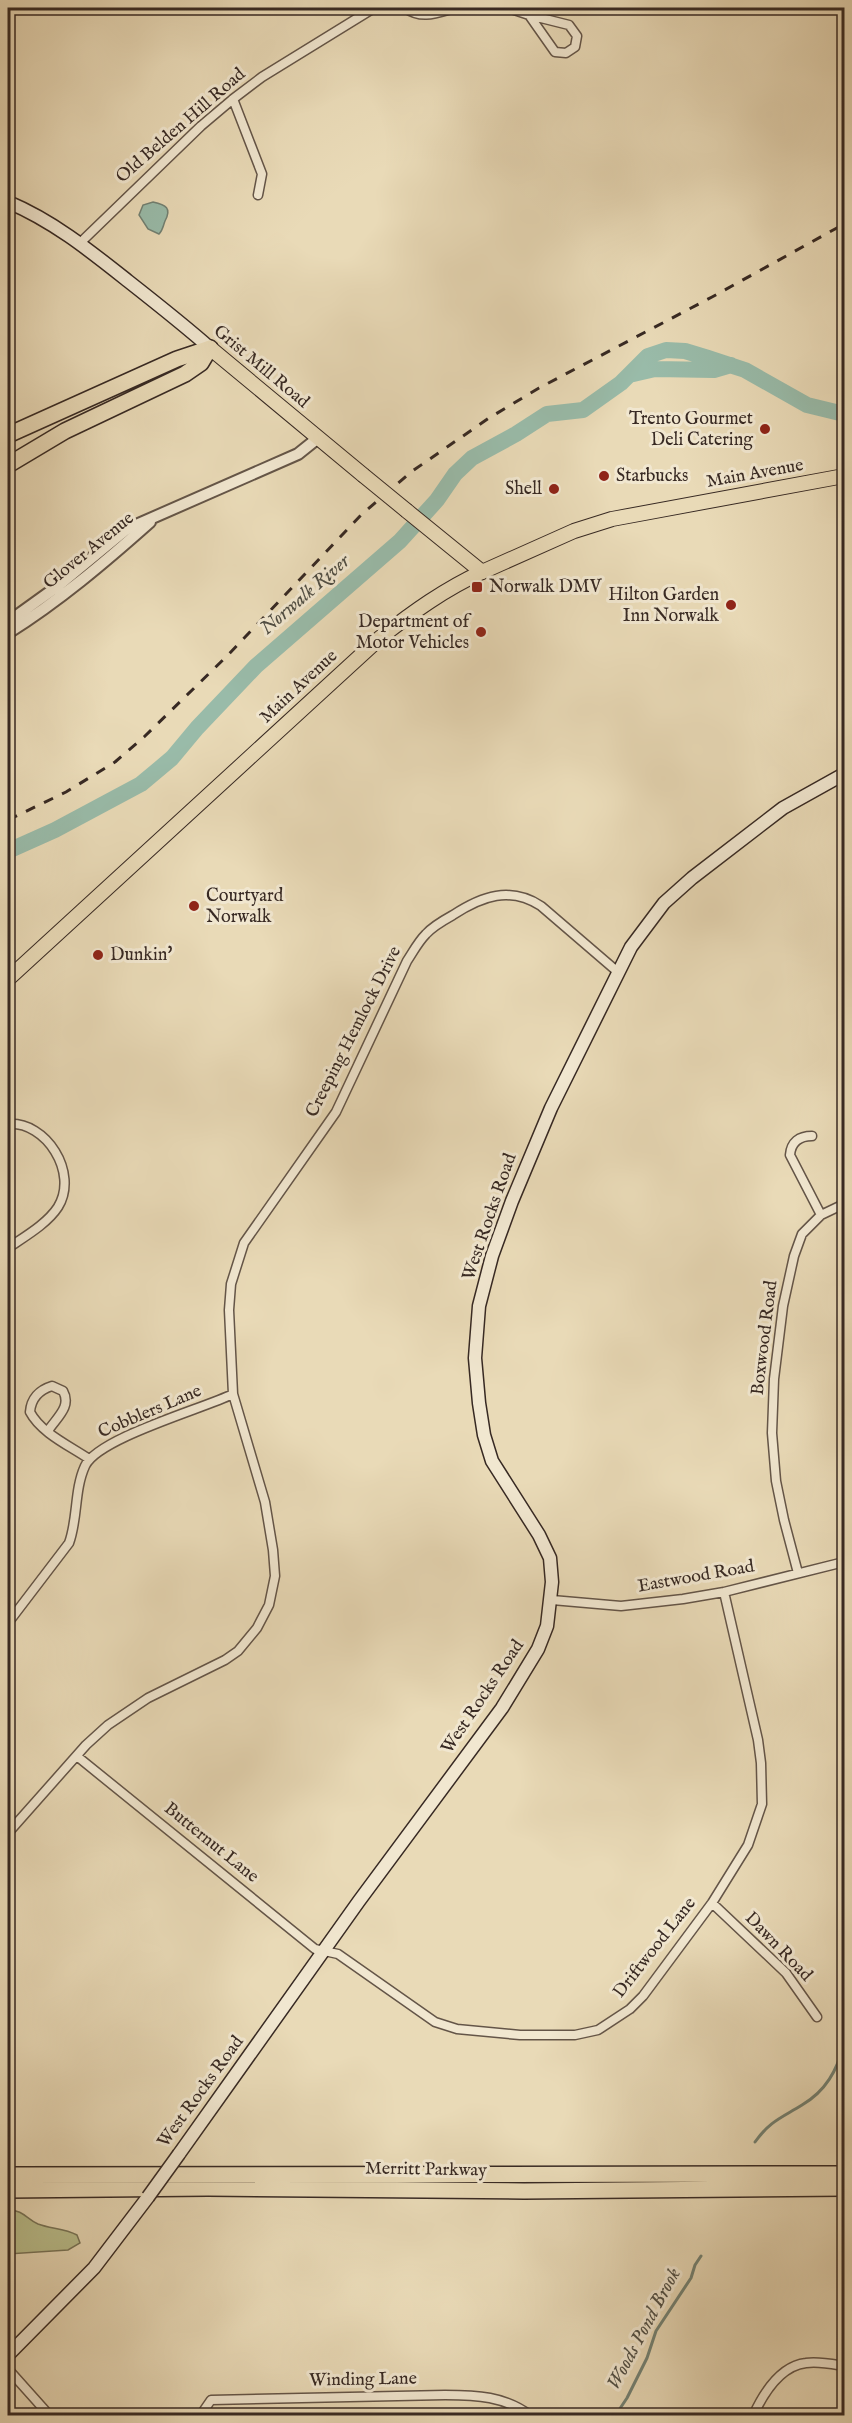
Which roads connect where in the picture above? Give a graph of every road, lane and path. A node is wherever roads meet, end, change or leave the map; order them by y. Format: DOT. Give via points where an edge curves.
graph roads {
  1 [pos="20,8"];
  2 [pos="374,8"];
  3 [pos="405,8"];
  4 [pos="455,8"];
  5 [pos="508,8"];
  6 [pos="8,12"];
  7 [pos="529,15"];
  8 [pos="233,99"];
  9 [pos="258,195"];
  10 [pos="8,202"];
  11 [pos="80,243"];
  12 [pos="210,348"];
  13 [pos="8,435"];
  14 [pos="318,438"];
  15 [pos="8,465"];
  16 [pos="844,476"];
  17 [pos="160,513"];
  18 [pos="482,572"];
  19 [pos="8,622"];
  20 [pos="8,633"];
  21 [pos="844,774"];
  22 [pos="619,973"];
  23 [pos="8,979"];
  24 [pos="8,1124"];
  25 [pos="812,1136"];
  26 [pos="844,1204"];
  27 [pos="821,1215"];
  28 [pos="8,1248"];
  29 [pos="233,1394"];
  30 [pos="48,1431"];
  31 [pos="89,1459"];
  32 [pos="844,1562"];
  33 [pos="798,1573"];
  34 [pos="724,1592"];
  35 [pos="552,1600"];
  36 [pos="8,1623"];
  37 [pos="78,1757"];
  38 [pos="8,1833"];
  39 [pos="712,1903"];
  40 [pos="325,1950"];
  41 [pos="818,2017"];
  42 [pos="844,2174"];
  43 [pos="8,2175"];
  44 [pos="844,2188"];
  45 [pos="8,2190"];
  46 [pos="8,2355"];
  47 [pos="844,2366"];
  48 [pos="8,2369"];
  49 [pos="50,2415"];
  50 [pos="200,2415"];
  51 [pos="531,2415"];
  52 [pos="753,2415"];
  1 -- 6 [label="street"];
  2 -- 8 [label="street, Old Belden Hill Road"];
  3 -- 4 [label="street" via="430,16"];
  5 -- 7 [label="street"];
  7 -- 7 [label="street" via="569,25 577,36 575,47 566,53 550,49"];
  8 -- 9 [label="street" via="261,174"];
  8 -- 11 [label="street, Old Belden Hill Road"];
  10 -- 11 [label="main road, Grist Mill Road"];
  11 -- 12 [label="main road, Grist Mill Road"];
  12 -- 13 [label="highway"];
  12 -- 14 [label="main road, Grist Mill Road"];
  12 -- 15 [label="highway" via="201,363 185,374 65,431"];
  14 -- 17 [label="street, Glover Avenue" via="298,454"];
  14 -- 18 [label="main road, Grist Mill Road, bridge"];
  16 -- 18 [label="main road, Main Avenue" via="612,519 574,531"];
  17 -- 19 [label="street, Glover Avenue" via="127,529"];
  17 -- 20 [label="street, Glover Avenue" via="114,554"];
  18 -- 23 [label="main road, Main Avenue" via="426,604 381,637"];
  21 -- 22 [label="main road, West Rocks Road" via="793,800 692,878 652,917"];
  22 -- 29 [label="street, Creeping Hemlock Drive" via="541,906 517,895 473,902 428,932 407,961 336,1112 240,1252 229,1310"];
  22 -- 35 [label="main road, West Rocks Road" via="551,1108 492,1256 479,1306 475,1358 484,1436 492,1461 546,1548 552,1570"];
  24 -- 28 [label="street" via="25,1125 45,1138 58,1158 64,1183 57,1208"];
  25 -- 27 [label="street" via="795,1140 790,1155"];
  26 -- 27 [label="street"];
  27 -- 33 [label="street, Boxwood Road" via="802,1234 794,1256 774,1379 772,1433 776,1481"];
  29 -- 31 [label="street, Cobblers Lane" via="143,1430"];
  29 -- 37 [label="street, Creeping Hemlock Drive" via="270,1527 275,1576 269,1605 238,1651 108,1725"];
  30 -- 30 [label="street" via="34,1419 31,1407 36,1396 52,1386 63,1391 66,1403"];
  30 -- 31 [label="street"];
  31 -- 36 [label="street, Cobblers Lane" via="80,1477 69,1544"];
  32 -- 33 [label="street, Eastwood Road"];
  33 -- 34 [label="street, Eastwood Road"];
  34 -- 35 [label="street, Eastwood Road" via="621,1606"];
  34 -- 39 [label="street, Driftwood Lane" via="758,1740 762,1804 748,1845"];
  35 -- 40 [label="main road, West Rocks Road" via="542,1641 520,1679"];
  37 -- 38 [label="street, Creeping Hemlock Drive"];
  37 -- 40 [label="street, Butternut Lane" via="315,1949"];
  39 -- 40 [label="street, Driftwood Lane" via="630,2009 598,2030 574,2035 520,2035 445,2026 338,1954"];
  39 -- 41 [label="street, Dawn Road" via="786,1973"];
  40 -- 46 [label="main road, West Rocks Road, bridge" via="94,2268"];
  42 -- 43 [label="highway, Merritt Parkway"];
  44 -- 45 [label="highway, Merritt Parkway"];
  47 -- 52 [label="street" via="806,2363 789,2369 770,2387"];
  48 -- 49 [label="street"];
  50 -- 51 [label="street, Winding Lane" via="211,2400 463,2395 506,2401"];
}
